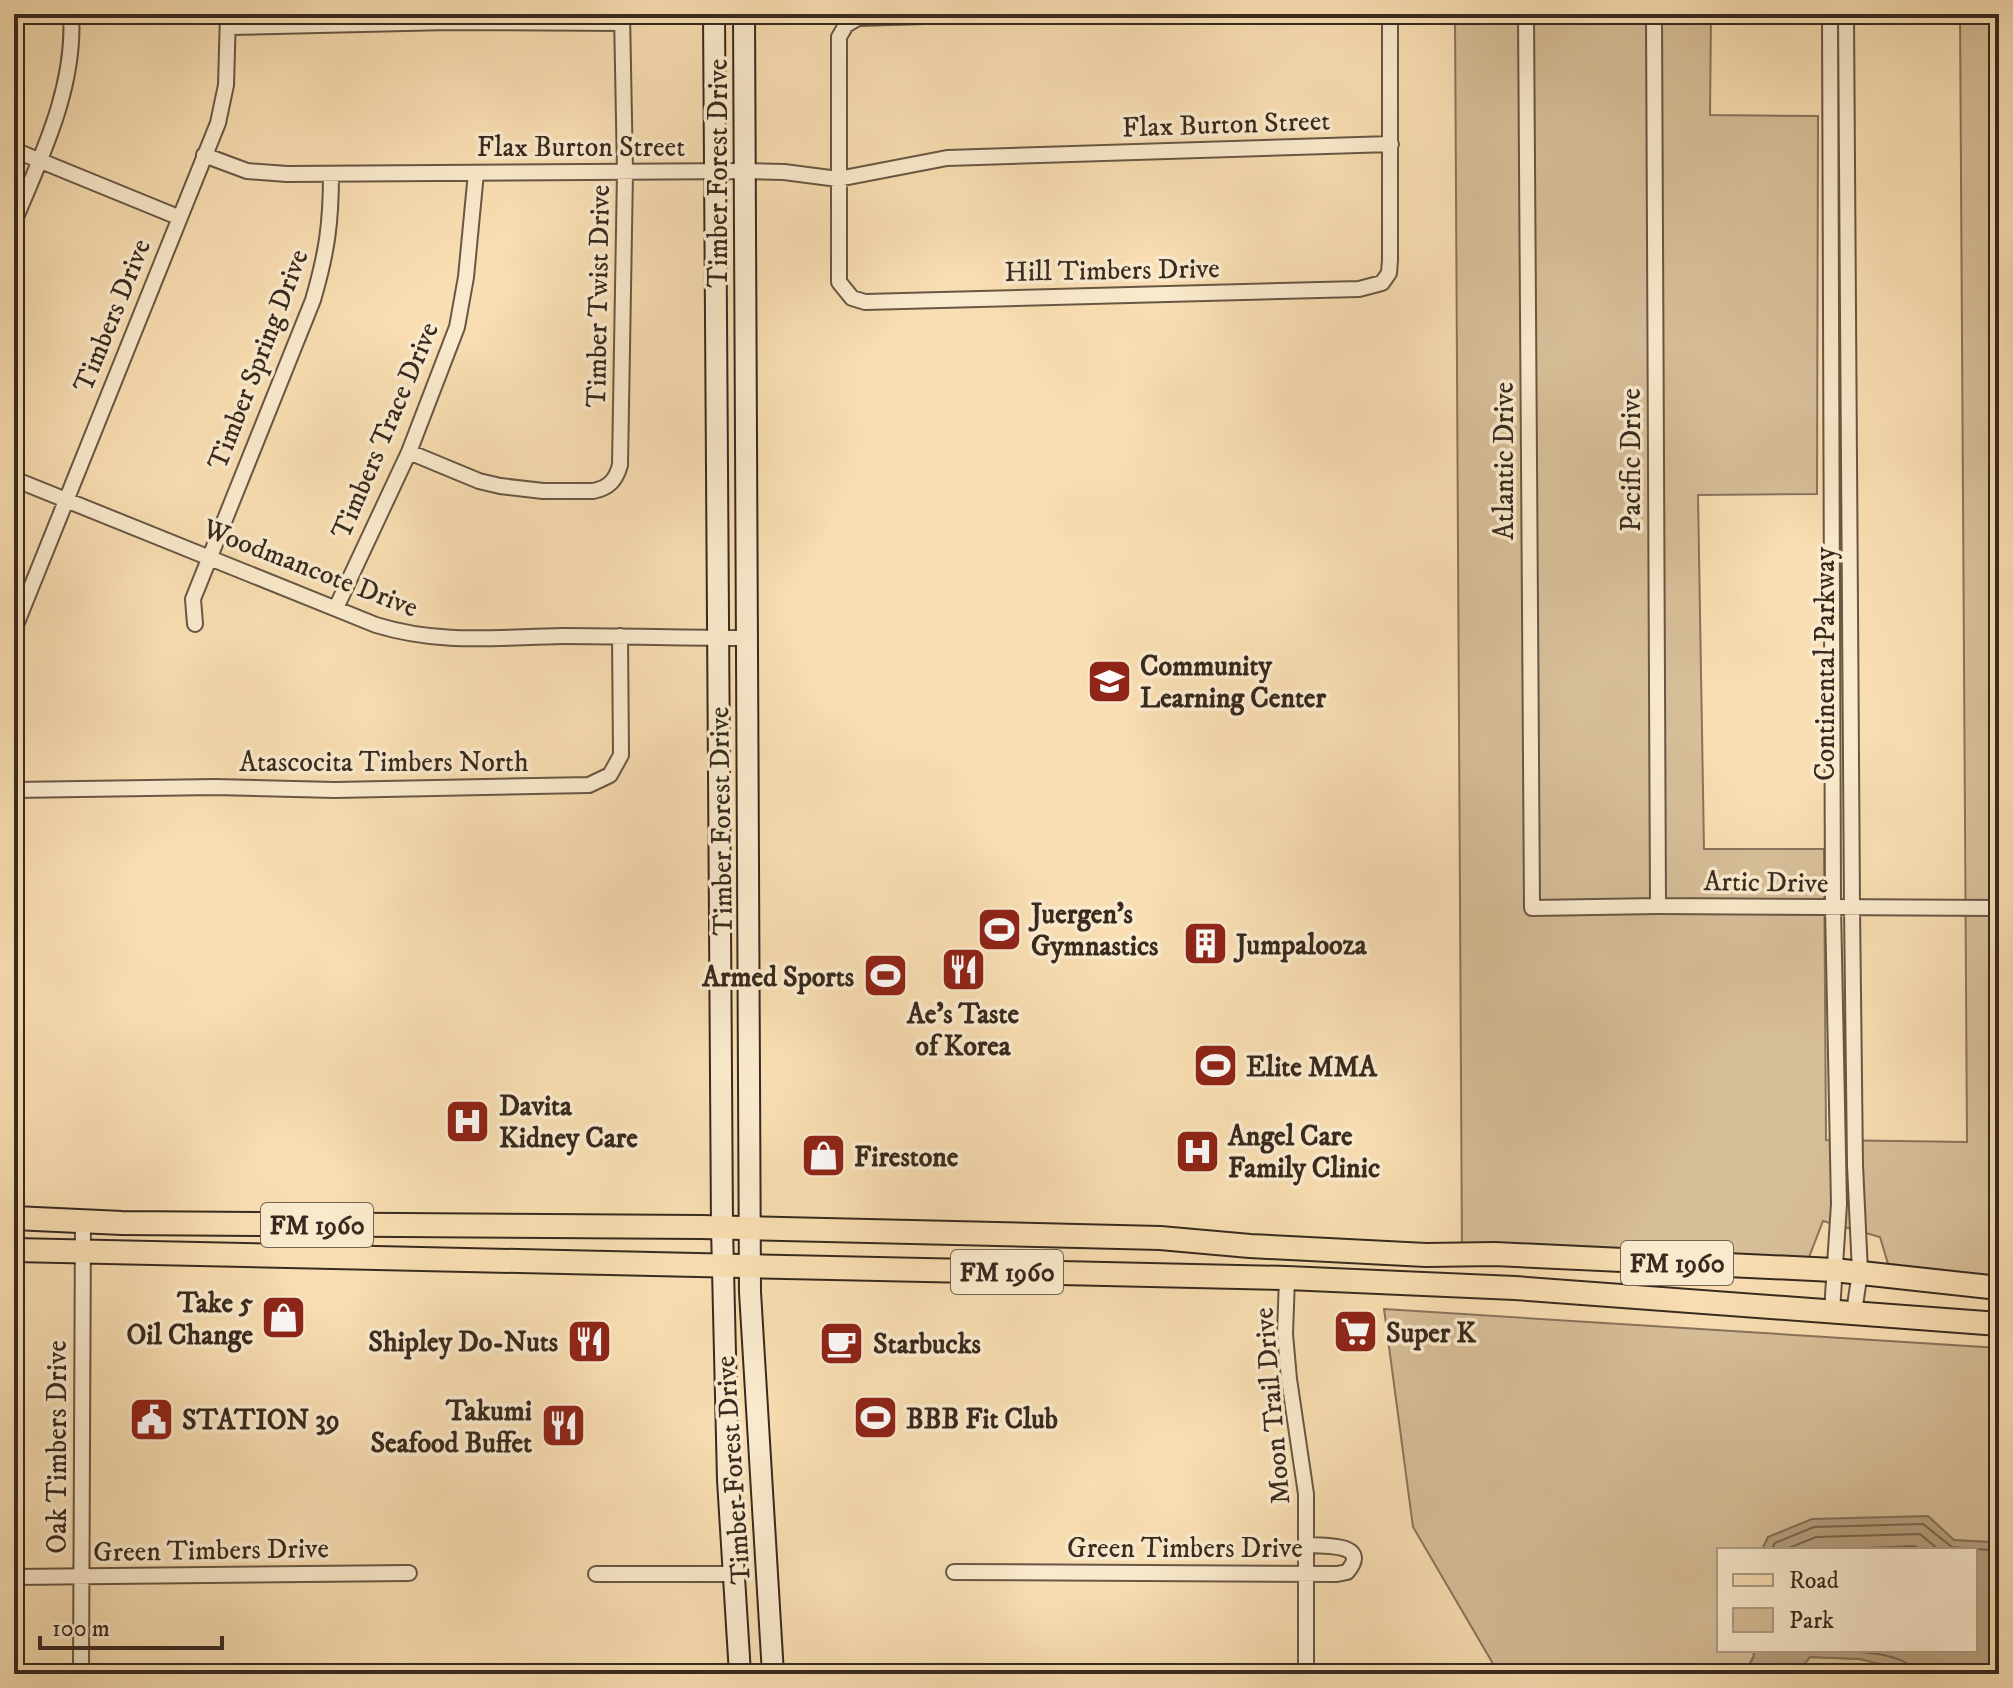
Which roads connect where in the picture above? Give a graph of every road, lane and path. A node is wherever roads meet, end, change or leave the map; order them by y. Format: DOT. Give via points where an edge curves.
graph roads {
  1 [pos="71,14"];
  2 [pos="714,14"];
  3 [pos="744,14"];
  4 [pos="992,14"];
  5 [pos="1526,14"];
  6 [pos="1654,14"];
  7 [pos="1830,14"];
  8 [pos="1846,14"];
  9 [pos="1390,16"];
  10 [pos="622,18"];
  11 [pos="228,20"];
  12 [pos="1391,144"];
  13 [pos="14,150"];
  14 [pos="204,155"];
  15 [pos="39,161"];
  16 [pos="715,171"];
  17 [pos="745,171"];
  18 [pos="625,172"];
  19 [pos="476,173"];
  20 [pos="331,174"];
  21 [pos="838,179"];
  22 [pos="178,217"];
  23 [pos="14,222"];
  24 [pos="746,392"];
  25 [pos="716,393"];
  26 [pos="409,452"];
  27 [pos="14,479"];
  28 [pos="66,499"];
  29 [pos="209,556"];
  30 [pos="336,608"];
  31 [pos="195,624"];
  32 [pos="14,630"];
  33 [pos="620,636"];
  34 [pos="716,638"];
  35 [pos="746,638"];
  36 [pos="14,790"];
  37 [pos="719,887"];
  38 [pos="749,887"];
  39 [pos="1658,906"];
  40 [pos="1833,907"];
  41 [pos="1852,907"];
  42 [pos="1532,908"];
  43 [pos="1999,908"];
  44 [pos="719,1009"];
  45 [pos="750,1009"];
  46 [pos="14,1218"];
  47 [pos="83,1221"];
  48 [pos="722,1227"];
  49 [pos="749,1228"];
  50 [pos="1299,1243"];
  51 [pos="14,1250"];
  52 [pos="83,1251"];
  53 [pos="1354,1251"];
  54 [pos="723,1265"];
  55 [pos="750,1266"];
  56 [pos="1834,1270"];
  57 [pos="1860,1272"];
  58 [pos="1216,1277"];
  59 [pos="1287,1278"];
  60 [pos="1999,1288"];
  61 [pos="1843,1311"];
  62 [pos="1999,1324"];
  63 [pos="728,1480"];
  64 [pos="760,1482"];
  65 [pos="1307,1545"];
  66 [pos="954,1572"];
  67 [pos="409,1573"];
  68 [pos="596,1574"];
  69 [pos="734,1574"];
  70 [pos="1305,1574"];
  71 [pos="83,1576"];
  72 [pos="14,1577"];
  73 [pos="81,1674"];
  74 [pos="740,1674"];
  75 [pos="773,1674"];
  76 [pos="1306,1674"];
  1 -- 15 [label="street" via="64,89"];
  2 -- 16 [label="main road, Timber Forest Drive"];
  3 -- 17 [label="main road, Timber Forest Drive"];
  4 -- 21 [label="street" via="858,18 846,25 839,37"];
  5 -- 42 [label="street, Atlantic Drive"];
  6 -- 39 [label="street, Pacific Drive"];
  7 -- 40 [label="street, Continental Parkway"];
  8 -- 41 [label="street, Continental Parkway"];
  9 -- 12 [label="street"];
  10 -- 11 [label="street"];
  10 -- 18 [label="street, Timber Twist Drive"];
  11 -- 14 [label="street, Timbers Drive" via="223,104"];
  12 -- 21 [label="street, Flax Burton Street" via="947,158"];
  12 -- 21 [label="street, Hill Timbers Drive" via="1389,273 1382,283 1359,289 865,302 852,298 839,282"];
  13 -- 15 [label="street"];
  14 -- 20 [label="street, Flax Burton Street" via="257,173"];
  14 -- 22 [label="street, Timbers Drive"];
  15 -- 22 [label="street"];
  15 -- 23 [label="street"];
  16 -- 17 [label="street, Flax Burton Street"];
  16 -- 18 [label="street, Flax Burton Street"];
  16 -- 25 [label="main road, Timber Forest Drive"];
  17 -- 21 [label="street, Flax Burton Street"];
  17 -- 24 [label="main road, Timber Forest Drive"];
  18 -- 19 [label="street, Flax Burton Street"];
  18 -- 26 [label="street, Timber Twist Drive" via="616,479 593,491 500,486"];
  19 -- 20 [label="street, Flax Burton Street"];
  19 -- 26 [label="street, Timbers Trace Drive" via="457,327"];
  20 -- 29 [label="street, Timber Spring Drive" via="326,257 313,300"];
  22 -- 28 [label="street, Timbers Drive"];
  24 -- 25 [label="main road"];
  24 -- 35 [label="main road, Timber Forest Drive"];
  25 -- 34 [label="main road, Timber Forest Drive"];
  26 -- 30 [label="street, Timbers Trace Drive"];
  27 -- 28 [label="street, Woodmancote Drive"];
  28 -- 29 [label="street, Woodmancote Drive"];
  28 -- 32 [label="street, Timbers Drive"];
  29 -- 30 [label="street, Woodmancote Drive"];
  29 -- 31 [label="street, Timber Spring Drive" via="193,599"];
  30 -- 33 [label="street, Woodmancote Drive" via="422,637"];
  33 -- 34 [label="street, Woodmancote Drive"];
  33 -- 36 [label="street, Atascocita Timbers North" via="621,755 610,775 589,785"];
  34 -- 35 [label="street, Woodmancote Drive"];
  34 -- 37 [label="main road, Timber Forest Drive"];
  35 -- 38 [label="main road, Timber Forest Drive"];
  37 -- 38 [label="main road"];
  37 -- 44 [label="main road, Timber Forest Drive"];
  38 -- 45 [label="main road, Timber Forest Drive"];
  39 -- 40 [label="street, Artic Drive"];
  39 -- 42 [label="street, Artic Drive"];
  40 -- 41 [label="street, Artic Drive"];
  40 -- 56 [label="street, Continental Parkway" via="1839,1204"];
  41 -- 43 [label="street, Artic Drive"];
  41 -- 57 [label="street, Continental Parkway"];
  44 -- 45 [label="main road"];
  44 -- 48 [label="main road, Timber Forest Drive"];
  45 -- 49 [label="main road, Timber Forest Drive"];
  46 -- 47 [label="main road, FM 1960 / FM 1960"];
  47 -- 48 [label="main road, FM 1960 / FM 1960"];
  47 -- 52 [label="street, Oak Timbers Drive"];
  48 -- 49 [label="main road, FM 1960 / FM 1960"];
  48 -- 54 [label="main road, Timber Forest Drive"];
  49 -- 50 [label="main road, FM 1960 / FM 1960"];
  49 -- 55 [label="main road, Timber Forest Drive"];
  50 -- 53 [label="main road, FM 1960 / FM 1960"];
  50 -- 58 [label="main road" via="1285,1258 1243,1263"];
  51 -- 52 [label="main road, FM 1960 / FM 1960"];
  52 -- 54 [label="main road, FM 1960 / FM 1960"];
  52 -- 71 [label="street, Oak Timbers Drive"];
  53 -- 56 [label="main road, FM 1960 / FM 1960"];
  53 -- 59 [label="main road" via="1334,1261 1296,1263"];
  54 -- 55 [label="main road, FM 1960 / FM 1960"];
  54 -- 63 [label="main road, Timber Forest Drive"];
  55 -- 58 [label="main road, FM 1960 / FM 1960"];
  55 -- 64 [label="main road, Timber Forest Drive"];
  56 -- 57 [label="main road, FM 1960 / FM 1960"];
  56 -- 61 [label="street, Continental Parkway"];
  57 -- 60 [label="main road, FM 1960 / FM 1960"];
  57 -- 61 [label="street, Continental Parkway"];
  58 -- 59 [label="main road, FM 1960 / FM 1960"];
  59 -- 61 [label="main road, FM 1960 / FM 1960"];
  59 -- 65 [label="street, Moon Trail Drive" via="1286,1341 1306,1494"];
  61 -- 62 [label="main road, FM 1960 / FM 1960"];
  63 -- 64 [label="main road"];
  63 -- 69 [label="main road, Timber Forest Drive"];
  64 -- 75 [label="main road, Timber Forest Drive"];
  65 -- 70 [label="street, Moon Trail Drive"];
  65 -- 70 [label="street, Green Timbers Drive" via="1342,1546 1353,1558 1347,1572"];
  66 -- 70 [label="street, Green Timbers Drive"];
  67 -- 71 [label="street, Green Timbers Drive"];
  68 -- 69 [label="street"];
  69 -- 74 [label="main road, Timber Forest Drive"];
  70 -- 76 [label="street, Moon Trail Drive"];
  71 -- 72 [label="street, Green Timbers Drive"];
  71 -- 73 [label="street, Oak Timbers Drive"];
}
